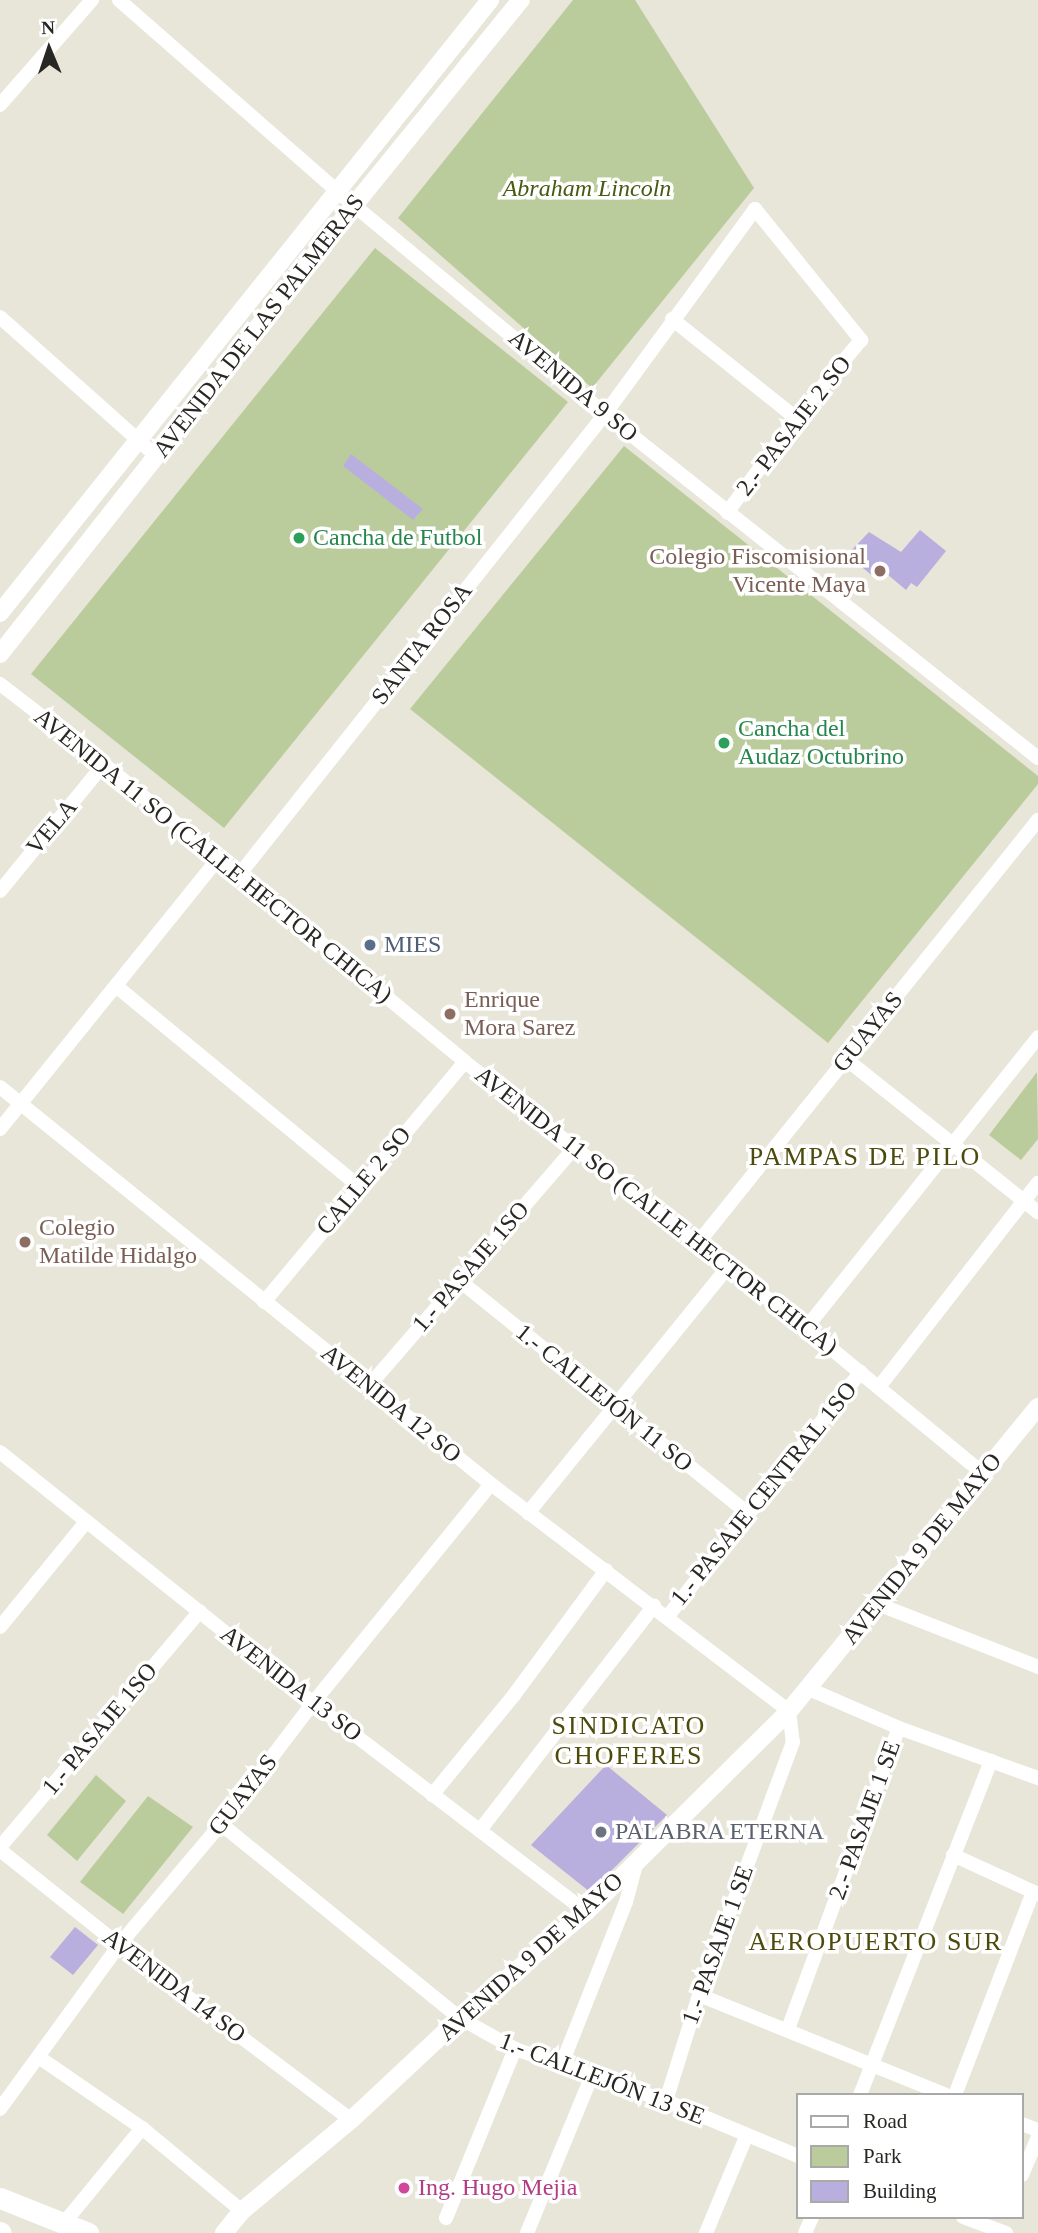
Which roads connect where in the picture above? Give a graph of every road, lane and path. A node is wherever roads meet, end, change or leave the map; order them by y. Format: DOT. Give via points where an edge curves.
graph roads {
  1 [pos="92,0"];
  2 [pos="119,0"];
  3 [pos="490,0"];
  4 [pos="521,0"];
  5 [pos="0,105"];
  6 [pos="338,192"];
  7 [pos="355,204"];
  8 [pos="0,317"];
  9 [pos="672,319"];
  10 [pos="861,340"];
  11 [pos="605,414"];
  12 [pos="796,418"];
  13 [pos="138,441"];
  14 [pos="156,456"];
  15 [pos="727,513"];
  16 [pos="0,613"];
  17 [pos="3,643"];
  18 [pos="0,684"];
  19 [pos="1038,758"];
  20 [pos="104,764"];
  21 [pos="1038,820"];
  22 [pos="219,858"];
  23 [pos="239,875"];
  24 [pos="0,891"];
  25 [pos="116,986"];
  26 [pos="1038,1037"];
  27 [pos="846,1059"];
  28 [pos="466,1062"];
  29 [pos="0,1087"];
  30 [pos="20,1103"];
  31 [pos="0,1129"];
  32 [pos="952,1142"];
  33 [pos="575,1147"];
  34 [pos="1038,1183"];
  35 [pos="359,1186"];
  36 [pos="1024,1201"];
  37 [pos="1038,1212"];
  38 [pos="698,1243"];
  39 [pos="728,1267"];
  40 [pos="460,1281"];
  41 [pos="264,1301"];
  42 [pos="806,1328"];
  43 [pos="861,1372"];
  44 [pos="368,1387"];
  45 [pos="879,1387"];
  46 [pos="613,1407"];
  47 [pos="1038,1407"];
  48 [pos="0,1452"];
  49 [pos="984,1474"];
  50 [pos="491,1484"];
  51 [pos="528,1513"];
  52 [pos="749,1514"];
  53 [pos="86,1522"];
  54 [pos="606,1570"];
  55 [pos="875,1603"];
  56 [pos="654,1606"];
  57 [pos="200,1611"];
  58 [pos="668,1616"];
  59 [pos="0,1627"];
  60 [pos="1038,1667"];
  61 [pos="809,1689"];
  62 [pos="313,1703"];
  63 [pos="789,1711"];
  64 [pos="899,1728"];
  65 [pos="991,1760"];
  66 [pos="1038,1778"];
  67 [pos="432,1795"];
  68 [pos="221,1824"];
  69 [pos="480,1830"];
  70 [pos="0,1848"];
  71 [pos="953,1855"];
  72 [pos="637,1861"];
  73 [pos="1035,1893"];
  74 [pos="586,1912"];
  75 [pos="119,1945"];
  76 [pos="699,1995"];
  77 [pos="460,2018"];
  78 [pos="788,2029"];
  79 [pos="515,2049"];
  80 [pos="40,2058"];
  81 [pos="872,2064"];
  82 [pos="561,2066"];
  83 [pos="591,2078"];
  84 [pos="861,2093"];
  85 [pos="941,2093"];
  86 [pos="956,2093"];
  87 [pos="666,2101"];
  88 [pos="0,2109"];
  89 [pos="351,2120"];
  90 [pos="142,2128"];
  91 [pos="746,2137"];
  92 [pos="1038,2137"];
  93 [pos="796,2155"];
  94 [pos="1024,2170"];
  95 [pos="0,2198"];
  96 [pos="242,2211"];
  97 [pos="446,2218"];
  98 [pos="969,2219"];
  99 [pos="64,2223"];
  100 [pos="996,2228"];
  101 [pos="88,2233"];
  102 [pos="224,2233"];
  103 [pos="527,2233"];
  104 [pos="706,2233"];
  1 -- 5 [label="street"];
  2 -- 6 [label="street, AVENIDA 9 SO"];
  3 -- 6 [label="street, AVENIDA DE LAS PALMERAS"];
  4 -- 7 [label="street, AVENIDA DE LAS PALMERAS"];
  6 -- 7 [label="street, AVENIDA 9 SO"];
  6 -- 13 [label="street, AVENIDA DE LAS PALMERAS"];
  7 -- 11 [label="street, AVENIDA 9 SO"];
  7 -- 14 [label="street, AVENIDA DE LAS PALMERAS"];
  8 -- 13 [label="street"];
  9 -- 10 [label="street, SANTA ROSA" via="755,209"];
  9 -- 11 [label="street, SANTA ROSA"];
  9 -- 12 [label="street"];
  10 -- 12 [label="street, 2.- PASAJE 2 SO"];
  11 -- 15 [label="street, AVENIDA 9 SO"];
  11 -- 23 [label="street, SANTA ROSA"];
  12 -- 15 [label="street, 2.- PASAJE 2 SO"];
  13 -- 14 [label="street"];
  13 -- 16 [label="street, AVENIDA DE LAS PALMERAS"];
  14 -- 17 [label="street, AVENIDA DE LAS PALMERAS"];
  15 -- 19 [label="street, AVENIDA 9 SO"];
  18 -- 20 [label="street, AVENIDA 11 SO (CALLE HECTOR CHICA)"];
  20 -- 22 [label="street, AVENIDA 11 SO (CALLE HECTOR CHICA)"];
  20 -- 24 [label="street, VELA"];
  21 -- 27 [label="street, GUAYAS"];
  22 -- 23 [label="street, AVENIDA 11 SO (CALLE HECTOR CHICA)"];
  22 -- 25 [label="street"];
  23 -- 28 [label="street, AVENIDA 11 SO (CALLE HECTOR CHICA)"];
  25 -- 30 [label="street"];
  25 -- 35 [label="street"];
  26 -- 32 [label="street"];
  27 -- 32 [label="street"];
  27 -- 38 [label="street, GUAYAS"];
  28 -- 33 [label="street, AVENIDA 11 SO (CALLE HECTOR CHICA)"];
  28 -- 35 [label="street, CALLE 2 SO"];
  29 -- 30 [label="street, AVENIDA 12 SO"];
  30 -- 31 [label="street"];
  30 -- 41 [label="street, AVENIDA 12 SO"];
  32 -- 36 [label="street"];
  32 -- 42 [label="street"];
  33 -- 38 [label="street, AVENIDA 11 SO (CALLE HECTOR CHICA)"];
  33 -- 40 [label="street, 1.- PASAJE 1SO"];
  34 -- 36 [label="street, 1.- PASAJE CENTRAL 1SO"];
  35 -- 41 [label="street, CALLE 2 SO"];
  36 -- 37 [label="street"];
  36 -- 45 [label="street, 1.- PASAJE CENTRAL 1SO"];
  38 -- 39 [label="street, AVENIDA 11 SO (CALLE HECTOR CHICA)"];
  39 -- 42 [label="street, AVENIDA 11 SO (CALLE HECTOR CHICA)"];
  39 -- 46 [label="street"];
  40 -- 44 [label="street, 1.- PASAJE 1SO"];
  40 -- 46 [label="street, 1.- CALLEJÓN 11 SO"];
  41 -- 44 [label="street, AVENIDA 12 SO"];
  42 -- 43 [label="street, AVENIDA 11 SO (CALLE HECTOR CHICA)"];
  43 -- 45 [label="street, AVENIDA 11 SO (CALLE HECTOR CHICA)"];
  43 -- 52 [label="street, 1.- PASAJE CENTRAL 1SO"];
  44 -- 50 [label="street, AVENIDA 12 SO"];
  45 -- 49 [label="street, AVENIDA 11 SO (CALLE HECTOR CHICA)"];
  46 -- 51 [label="street"];
  46 -- 52 [label="street, 1.- CALLEJÓN 11 SO"];
  47 -- 49 [label="street, AVENIDA 9 DE MAYO"];
  48 -- 53 [label="street, AVENIDA 13 SO"];
  49 -- 55 [label="street, AVENIDA 9 DE MAYO"];
  50 -- 51 [label="street, AVENIDA 12 SO"];
  50 -- 62 [label="street, GUAYAS"];
  51 -- 54 [label="street, AVENIDA 12 SO"];
  52 -- 58 [label="street, 1.- PASAJE CENTRAL 1SO"];
  53 -- 57 [label="street, AVENIDA 13 SO"];
  53 -- 59 [label="street"];
  54 -- 56 [label="street, AVENIDA 12 SO"];
  54 -- 67 [label="street" via="514,1695"];
  55 -- 60 [label="street"];
  55 -- 61 [label="street, AVENIDA 9 DE MAYO"];
  56 -- 58 [label="street, AVENIDA 12 SO"];
  56 -- 69 [label="street, 1.- PASAJE CENTRAL 1SO"];
  57 -- 62 [label="street, AVENIDA 13 SO"];
  57 -- 70 [label="street, 1.- PASAJE 1SO"];
  58 -- 63 [label="street, AVENIDA 12 SO"];
  61 -- 63 [label="street, AVENIDA 9 DE MAYO"];
  61 -- 64 [label="street"];
  62 -- 67 [label="street, AVENIDA 13 SO"];
  62 -- 68 [label="street, GUAYAS"];
  63 -- 72 [label="street, AVENIDA 9 DE MAYO"];
  63 -- 76 [label="street, 1.- PASAJE 1 SE" via="793,1742"];
  64 -- 65 [label="street"];
  64 -- 78 [label="street, 2.- PASAJE 1 SE"];
  65 -- 66 [label="street"];
  65 -- 71 [label="street"];
  67 -- 69 [label="street, AVENIDA 13 SO"];
  68 -- 75 [label="street, GUAYAS"];
  68 -- 77 [label="street, 1.- CALLEJÓN 13 SE"];
  69 -- 74 [label="street, AVENIDA 13 SO"];
  70 -- 75 [label="street, AVENIDA 14 SO"];
  71 -- 73 [label="street"];
  71 -- 81 [label="street"];
  72 -- 74 [label="street, AVENIDA 9 DE MAYO"];
  72 -- 82 [label="street" via="626,1902"];
  73 -- 86 [label="street"];
  74 -- 77 [label="street, AVENIDA 9 DE MAYO"];
  75 -- 80 [label="street, GUAYAS"];
  75 -- 89 [label="street, AVENIDA 14 SO"];
  76 -- 78 [label="street"];
  76 -- 87 [label="street, 1.- PASAJE 1 SE"];
  77 -- 79 [label="street, 1.- CALLEJÓN 13 SE"];
  77 -- 89 [label="street, AVENIDA 9 DE MAYO"];
  78 -- 81 [label="street"];
  79 -- 82 [label="street, 1.- CALLEJÓN 13 SE"];
  79 -- 97 [label="street"];
  80 -- 88 [label="street, GUAYAS"];
  80 -- 90 [label="street"];
  81 -- 84 [label="street"];
  81 -- 85 [label="street"];
  82 -- 83 [label="street, 1.- CALLEJÓN 13 SE"];
  83 -- 87 [label="street, 1.- CALLEJÓN 13 SE"];
  83 -- 103 [label="street"];
  87 -- 91 [label="street, 1.- CALLEJÓN 13 SE"];
  89 -- 96 [label="street, AVENIDA 9 DE MAYO"];
  90 -- 96 [label="street"];
  90 -- 99 [label="street"];
  91 -- 93 [label="street, 1.- CALLEJÓN 13 SE"];
  91 -- 104 [label="street"];
  92 -- 94 [label="street"];
  95 -- 99 [label="main road"];
  96 -- 102 [label="street, AVENIDA 9 DE MAYO"];
  98 -- 100 [label="street"];
  99 -- 101 [label="main road"];
}
